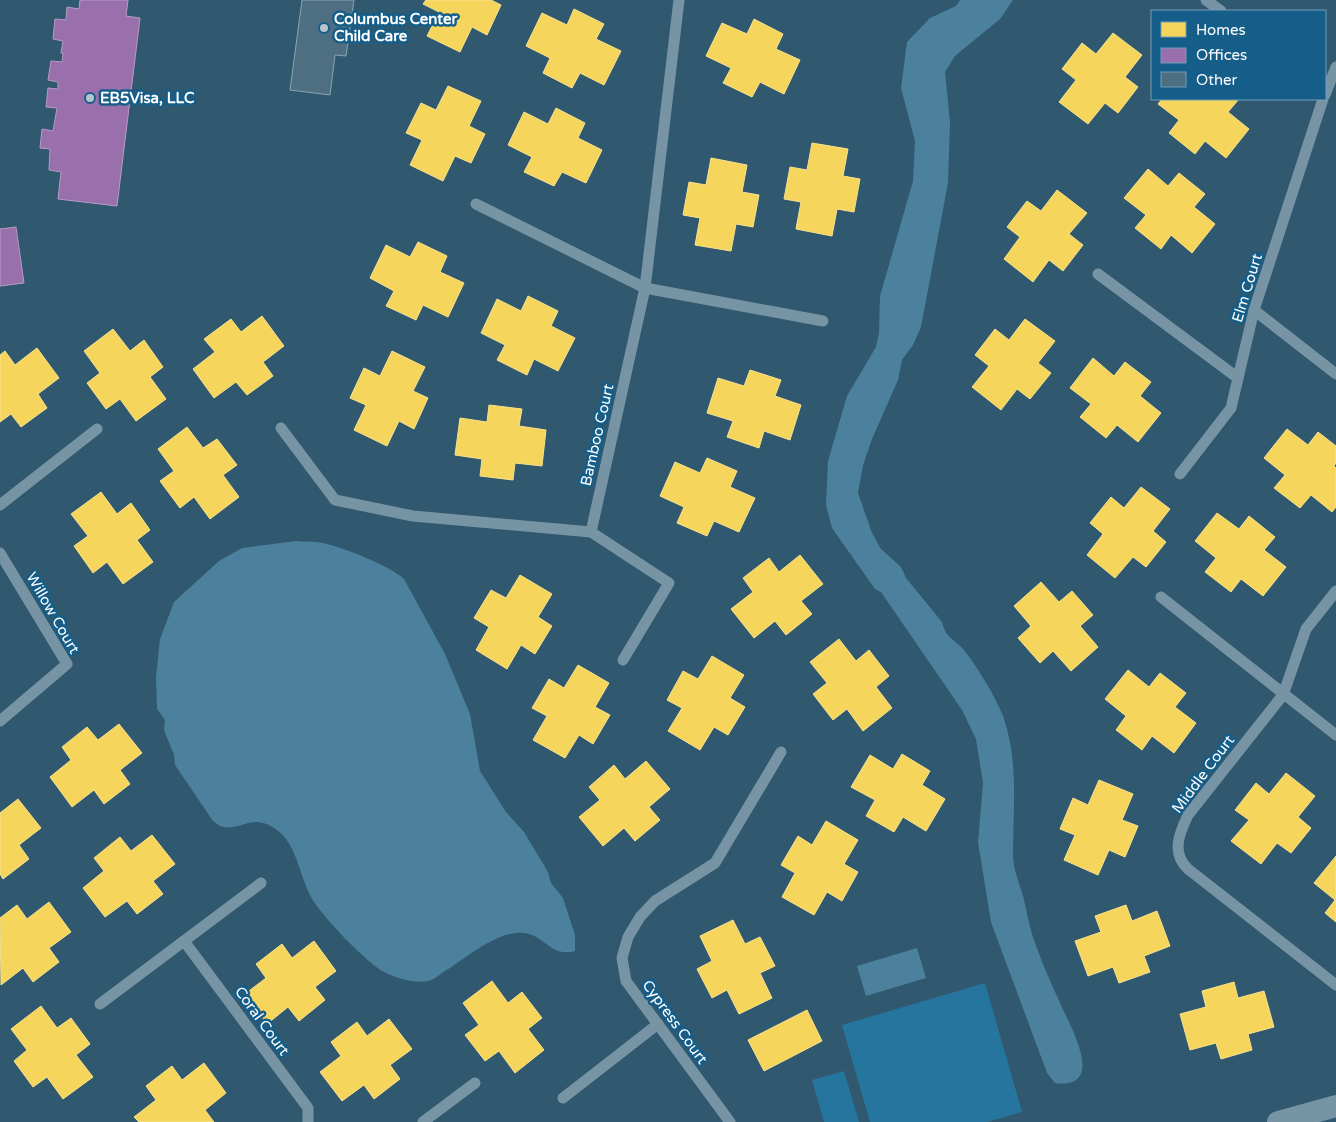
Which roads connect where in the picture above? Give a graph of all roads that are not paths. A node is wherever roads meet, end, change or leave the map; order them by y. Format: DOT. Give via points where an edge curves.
graph roads {
  1 [pos="679,0"];
  2 [pos="1206,0"];
  3 [pos="1220,10"];
  4 [pos="1336,67"];
  5 [pos="1326,92"];
  6 [pos="1323,100"];
  7 [pos="476,204"];
  8 [pos="1098,274"];
  9 [pos="645,288"];
  10 [pos="1254,310"];
  11 [pos="823,321"];
  12 [pos="1336,374"];
  13 [pos="1238,378"];
  14 [pos="281,428"];
  15 [pos="97,429"];
  16 [pos="1180,474"];
  17 [pos="0,505"];
  18 [pos="591,532"];
  19 [pos="0,553"];
  20 [pos="1336,591"];
  21 [pos="1161,596"];
  22 [pos="623,660"];
  23 [pos="1283,695"];
  24 [pos="0,721"];
  25 [pos="1336,735"];
  26 [pos="781,752"];
  27 [pos="261,883"];
  28 [pos="184,941"];
  29 [pos="1336,985"];
  30 [pos="100,1004"];
  31 [pos="658,1024"];
  32 [pos="475,1083"];
  33 [pos="563,1098"];
  34 [pos="1336,1106"];
  35 [pos="308,1122"];
  36 [pos="423,1122"];
  37 [pos="730,1122"];
  38 [pos="1278,1122"];
  1 -- 9 [label="lane, Bamboo Court"];
  2 -- 3 [label="lane"];
  4 -- 5 [label="lane, Elm Court"];
  6 -- 10 [label="lane, Elm Court"];
  7 -- 9 [label="lane"];
  8 -- 13 [label="lane"];
  9 -- 11 [label="lane"];
  9 -- 18 [label="lane, Bamboo Court"];
  10 -- 12 [label="lane"];
  10 -- 13 [label="lane, Elm Court"];
  13 -- 16 [label="lane, Elm Court" via="1231,408"];
  14 -- 18 [label="lane" via="335,500 414,516"];
  15 -- 17 [label="lane"];
  18 -- 22 [label="lane" via="669,583"];
  19 -- 24 [label="lane, Willow Court" via="67,664"];
  20 -- 23 [label="lane, Middle Court" via="1306,629"];
  21 -- 23 [label="lane"];
  23 -- 25 [label="lane"];
  23 -- 29 [label="lane, Middle Court" via="1188,815 1180,832 1177,850 1180,862 1188,869"];
  26 -- 31 [label="lane, Cypress Court" via="715,864 655,901 628,937 622,958 626,981"];
  27 -- 28 [label="lane"];
  28 -- 30 [label="lane"];
  28 -- 35 [label="lane, Coral Court" via="308,1108"];
  31 -- 33 [label="lane"];
  31 -- 37 [label="lane, Cypress Court"];
  32 -- 36 [label="lane"];
  34 -- 38 [label="street"];
}
